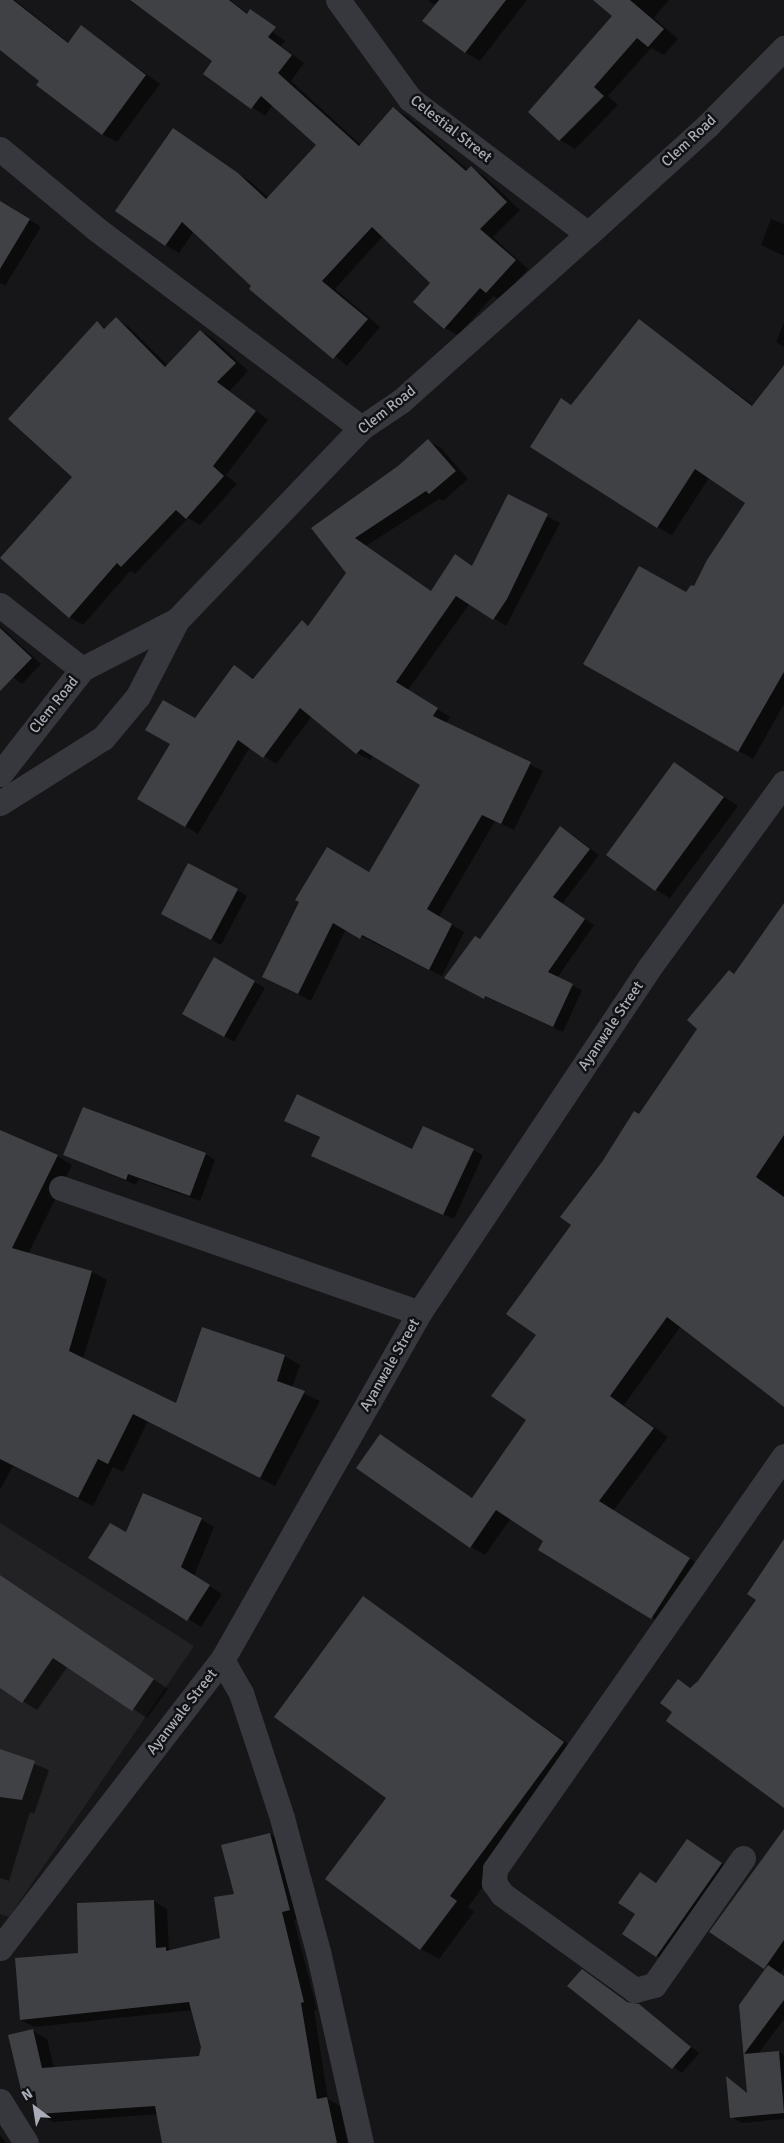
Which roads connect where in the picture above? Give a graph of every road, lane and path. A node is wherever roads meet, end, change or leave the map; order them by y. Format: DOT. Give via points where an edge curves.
graph roads {
  1 [pos="338,0"];
  2 [pos="784,48"];
  3 [pos="0,149"];
  4 [pos="588,234"];
  5 [pos="360,428"];
  6 [pos="0,605"];
  7 [pos="177,620"];
  8 [pos="82,670"];
  9 [pos="0,774"];
  10 [pos="784,783"];
  11 [pos="0,803"];
  12 [pos="61,1188"];
  13 [pos="419,1313"];
  14 [pos="784,1456"];
  15 [pos="222,1660"];
  16 [pos="743,1858"];
  17 [pos="0,1948"];
  18 [pos="0,2101"];
  19 [pos="26,2143"];
  20 [pos="360,2143"];
  1 -- 4 [label="street, Celestial Street" via="410,99"];
  2 -- 4 [label="street, Clem Road" via="707,126"];
  3 -- 5 [label="street" via="95,228"];
  4 -- 5 [label="street, Clem Road" via="401,401"];
  5 -- 7 [label="street, Clem Road"];
  6 -- 8 [label="street"];
  7 -- 8 [label="street, Clem Road"];
  7 -- 11 [label="street" via="138,696 103,738"];
  8 -- 9 [label="street, Clem Road"];
  10 -- 13 [label="street, Ayanwale Street" via="649,968"];
  12 -- 13 [label="street"];
  13 -- 15 [label="street, Ayanwale Street"];
  14 -- 16 [label="street" via="495,1869 494,1883 502,1894 636,1990 654,1985"];
  15 -- 17 [label="street, Ayanwale Street"];
  15 -- 20 [label="street" via="241,1693 282,1818 318,1951"];
  18 -- 19 [label="street"];
}
